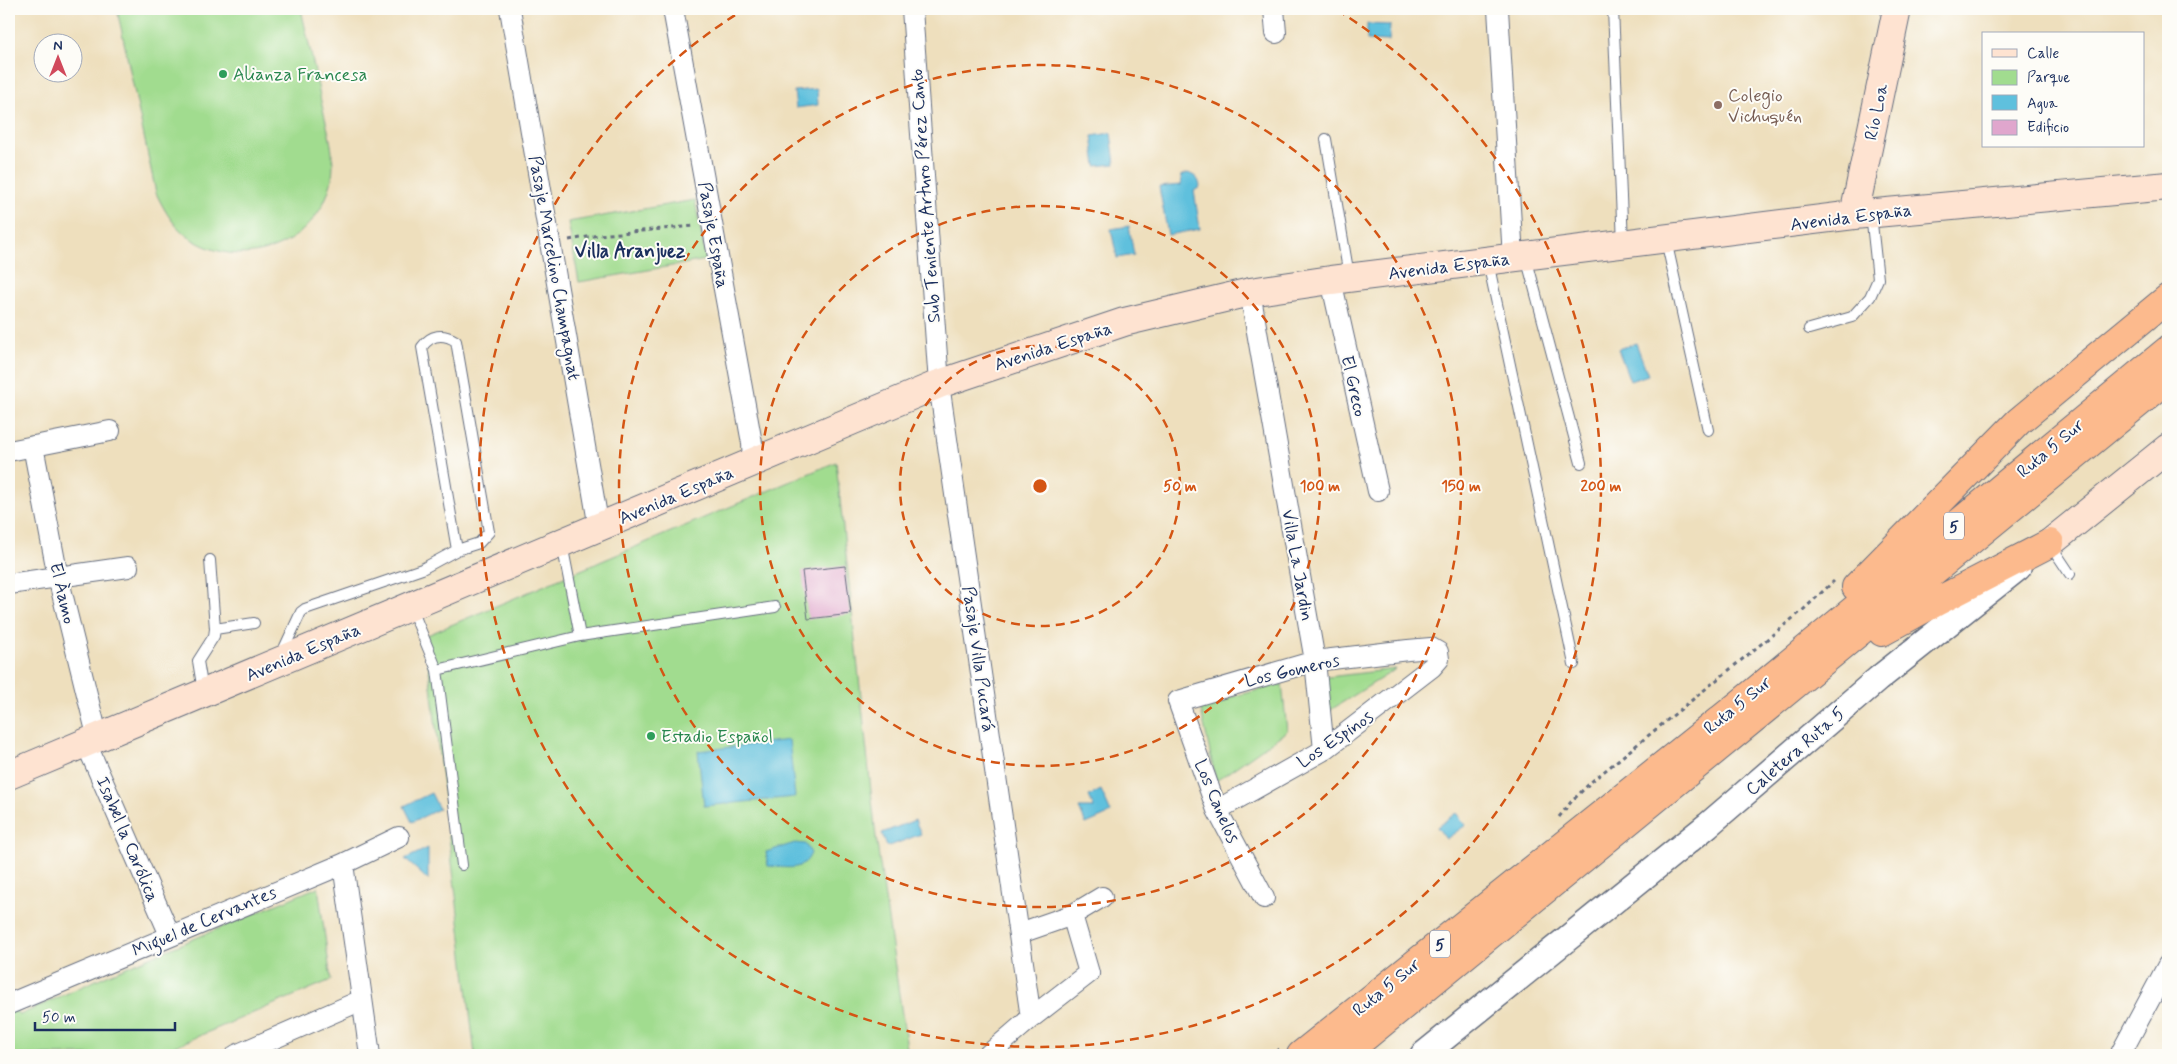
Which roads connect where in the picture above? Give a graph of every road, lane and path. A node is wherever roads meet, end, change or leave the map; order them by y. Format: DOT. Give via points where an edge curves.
graph roads {
  1 [pos="510,9"];
  2 [pos="673,9"];
  3 [pos="912,9"];
  4 [pos="1274,9"];
  5 [pos="1498,9"];
  6 [pos="1613,9"];
  7 [pos="1897,9"];
  8 [pos="1276,33"];
  9 [pos="1326,139"];
  10 [pos="2168,186"];
  11 [pos="1863,214"];
  12 [pos="712,224"];
  13 [pos="1666,240"];
  14 [pos="550,244"];
  15 [pos="1623,244"];
  16 [pos="1509,258"];
  17 [pos="1340,279"];
  18 [pos="1250,292"];
  19 [pos="2168,298"];
  20 [pos="1809,329"];
  21 [pos="2168,350"];
  22 [pos="2168,379"];
  23 [pos="939,384"];
  24 [pos="1708,430"];
  25 [pos="110,432"];
  26 [pos="33,446"];
  27 [pos="2168,448"];
  28 [pos="9,451"];
  29 [pos="754,462"];
  30 [pos="1581,464"];
  31 [pos="1378,491"];
  32 [pos="598,528"];
  33 [pos="561,543"];
  34 [pos="2050,543"];
  35 [pos="458,550"];
  36 [pos="210,560"];
  37 [pos="128,567"];
  38 [pos="2070,574"];
  39 [pos="58,577"];
  40 [pos="1837,579"];
  41 [pos="9,584"];
  42 [pos="411,607"];
  43 [pos="776,607"];
  44 [pos="254,623"];
  45 [pos="215,629"];
  46 [pos="580,636"];
  47 [pos="1438,652"];
  48 [pos="1315,661"];
  49 [pos="276,664"];
  50 [pos="1574,664"];
  51 [pos="437,670"];
  52 [pos="204,694"];
  53 [pos="1178,700"];
  54 [pos="1740,703"];
  55 [pos="1769,708"];
  56 [pos="92,741"];
  57 [pos="1324,750"];
  58 [pos="9,775"];
  59 [pos="1217,810"];
  60 [pos="1559,818"];
  61 [pos="399,837"];
  62 [pos="343,864"];
  63 [pos="462,865"];
  64 [pos="1102,897"];
  65 [pos="1264,898"];
  66 [pos="1072,915"];
  67 [pos="1020,933"];
  68 [pos="170,936"];
  69 [pos="2168,965"];
  70 [pos="362,1000"];
  71 [pos="9,1004"];
  72 [pos="1030,1018"];
  73 [pos="1294,1049"];
  74 [pos="236,1055"];
  75 [pos="370,1055"];
  76 [pos="988,1055"];
  77 [pos="1270,1055"];
  78 [pos="1344,1055"];
  79 [pos="1422,1055"];
  80 [pos="2120,1055"];
  1 -- 14 [label="street, Pasaje Marcelino Champagnat"];
  2 -- 12 [label="street, Pasaje España"];
  3 -- 23 [label="street, Sub Teniente Arturo Pérez Canto"];
  4 -- 8 [label="street"];
  5 -- 16 [label="street"];
  6 -- 15 [label="lane"];
  7 -- 11 [label="main road, Río Loa"];
  9 -- 17 [label="lane"];
  10 -- 11 [label="main road, Avenida España"];
  11 -- 13 [label="main road, Avenida España"];
  11 -- 20 [label="lane" via="1878,279 1870,297 1852,317"];
  12 -- 14 [label="path" via="599,235"];
  12 -- 29 [label="street, Pasaje España"];
  13 -- 15 [label="main road, Avenida España"];
  13 -- 24 [label="lane"];
  14 -- 32 [label="street, Pasaje Marcelino Champagnat"];
  15 -- 16 [label="main road, Avenida España"];
  16 -- 17 [label="main road, Avenida España"];
  16 -- 30 [label="lane"];
  16 -- 50 [label="lane"];
  17 -- 18 [label="main road, Avenida España"];
  17 -- 31 [label="street, El Greco"];
  18 -- 23 [label="main road, Avenida España" via="1124,322"];
  18 -- 48 [label="street, Villa La Jardin"];
  19 -- 54 [label="highway" via="2019,421"];
  21 -- 54 [label="highway, Ruta 5 Sur / 5"];
  22 -- 55 [label="highway, Ruta 5 Sur / 5"];
  23 -- 29 [label="main road, Avenida España"];
  23 -- 67 [label="street, Pasaje Villa Pucará"];
  25 -- 26 [label="street"];
  26 -- 28 [label="street"];
  26 -- 39 [label="street, El Àamo"];
  27 -- 34 [label="main road, Caletera Ruta 5"];
  29 -- 32 [label="main road, Avenida España"];
  32 -- 33 [label="main road, Avenida España"];
  33 -- 42 [label="main road, Avenida España"];
  33 -- 46 [label="lane"];
  34 -- 38 [label="lane"];
  34 -- 55 [label="highway" via="1889,628"];
  34 -- 79 [label="street, Caletera Ruta 5" via="1878,679 1708,825"];
  35 -- 35 [label="lane" via="479,543 486,537 489,527 456,341 438,335 422,347"];
  35 -- 49 [label="lane" via="422,569 305,609"];
  36 -- 45 [label="lane"];
  37 -- 39 [label="street"];
  39 -- 41 [label="street"];
  39 -- 56 [label="street, El Àamo"];
  40 -- 60 [label="path" via="1591,782"];
  42 -- 49 [label="main road, Avenida España"];
  42 -- 51 [label="lane"];
  43 -- 46 [label="lane"];
  44 -- 45 [label="lane"];
  45 -- 52 [label="lane" via="198,661"];
  46 -- 51 [label="lane"];
  47 -- 48 [label="street, Los Gomeros" via="1431,648"];
  47 -- 57 [label="street, Los Espinos" via="1439,659 1432,667"];
  48 -- 53 [label="street, Los Gomeros"];
  48 -- 57 [label="street, Villa La Jardin"];
  49 -- 52 [label="main road, Avenida España"];
  51 -- 63 [label="lane"];
  52 -- 56 [label="main road, Avenida España"];
  53 -- 59 [label="street, Los Canelos"];
  54 -- 73 [label="highway, Ruta 5 Sur / 5"];
  55 -- 78 [label="highway, Ruta 5 Sur / 5"];
  56 -- 58 [label="main road, Avenida España"];
  56 -- 68 [label="street, Isabel la Carólica"];
  57 -- 59 [label="street, Los Espinos"];
  59 -- 65 [label="street, Los Canelos"];
  61 -- 62 [label="street, Miguel de Cervantes"];
  62 -- 68 [label="street, Miguel de Cervantes"];
  62 -- 70 [label="street"];
  64 -- 66 [label="street"];
  66 -- 67 [label="street"];
  66 -- 72 [label="street" via="1089,973"];
  67 -- 72 [label="street, Pasaje Villa Pucará"];
  68 -- 71 [label="street, Miguel de Cervantes"];
  69 -- 80 [label="street"];
  70 -- 74 [label="street"];
  70 -- 75 [label="street"];
  72 -- 76 [label="street"];
  73 -- 77 [label="path"];
}
